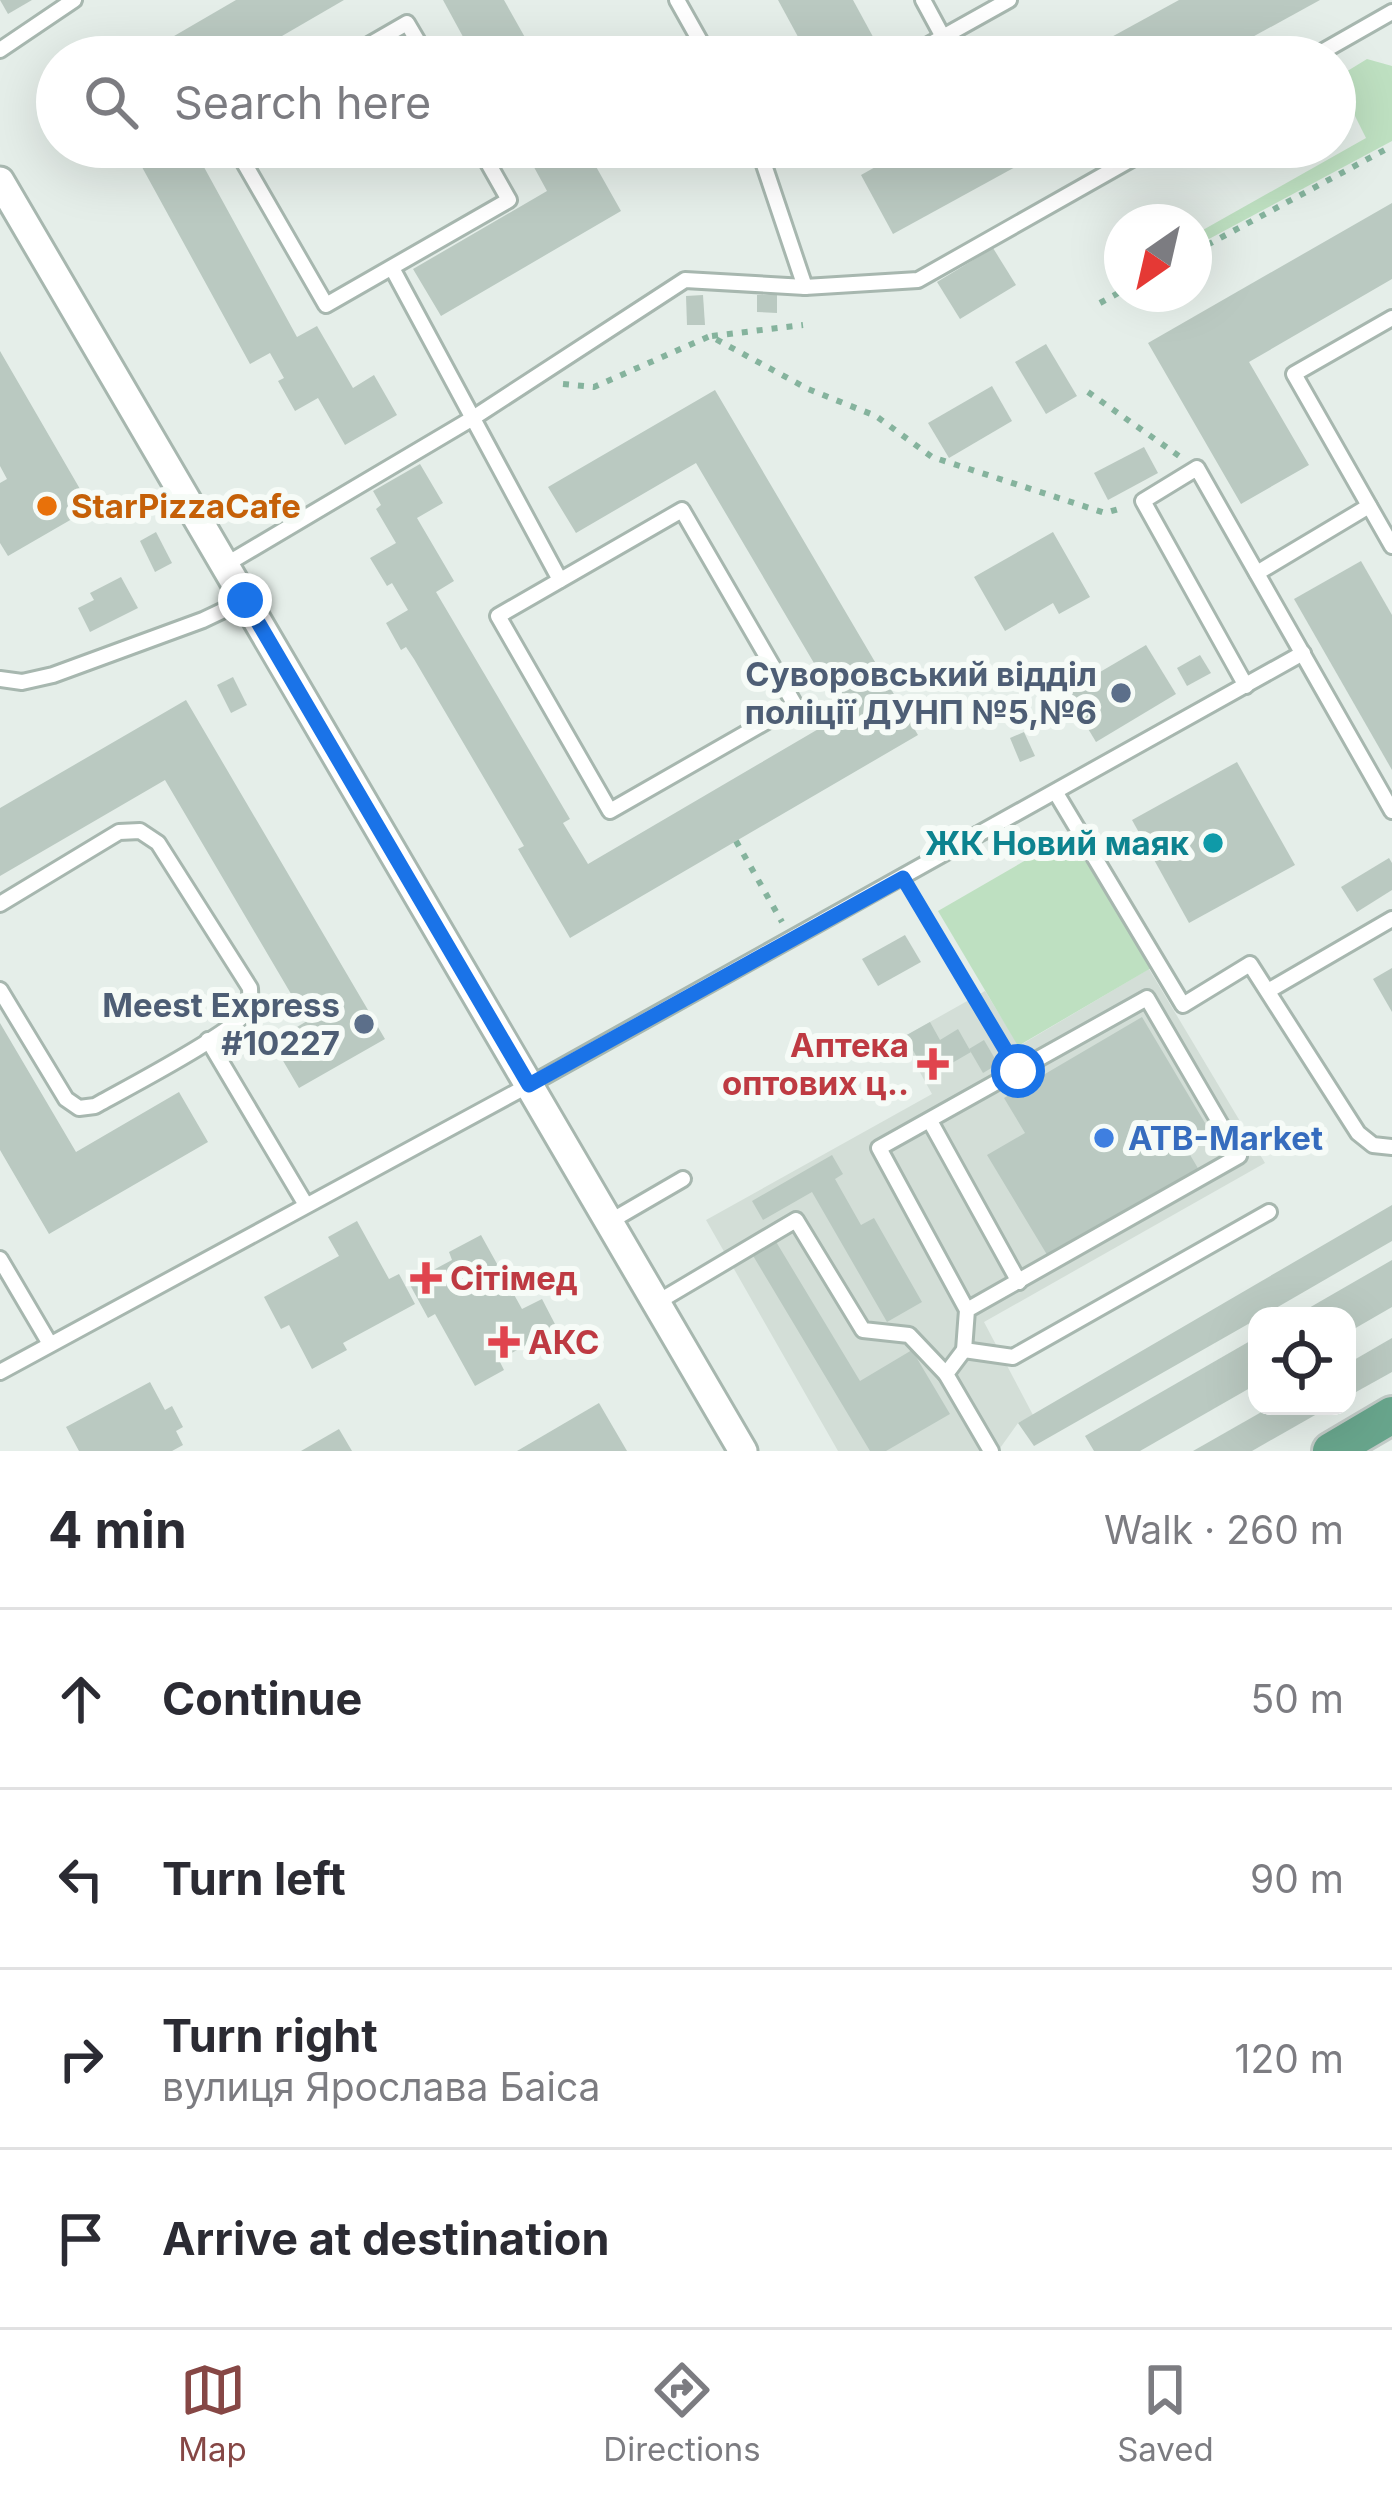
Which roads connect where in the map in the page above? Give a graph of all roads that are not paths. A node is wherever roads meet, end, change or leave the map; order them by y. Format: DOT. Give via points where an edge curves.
graph roads {
  1 [pos="74,0"];
  2 [pos="677,0"];
  3 [pos="923,0"];
  4 [pos="1010,0"];
  5 [pos="1392,12"];
  6 [pos="384,36"];
  7 [pos="415,36"];
  8 [pos="697,36"];
  9 [pos="943,36"];
  10 [pos="947,36"];
  11 [pos="1349,36"];
  12 [pos="0,50"];
  13 [pos="247,168"];
  14 [pos="491,168"];
  15 [pos="765,168"];
  16 [pos="1116,168"];
  17 [pos="0,182"];
  18 [pos="392,268"];
  19 [pos="805,287"];
  20 [pos="1392,318"];
  21 [pos="473,418"];
  22 [pos="1369,506"];
  23 [pos="1392,546"];
  24 [pos="225,566"];
  25 [pos="1257,573"];
  26 [pos="560,580"];
  27 [pos="245,600"];
  28 [pos="1303,653"];
  29 [pos="0,679"];
  30 [pos="1246,686"];
  31 [pos="1056,793"];
  32 [pos="1392,811"];
  33 [pos="0,904"];
  34 [pos="1392,919"];
  35 [pos="0,990"];
  36 [pos="1268,992"];
  37 [pos="208,1040"];
  38 [pos="529,1085"];
  39 [pos="930,1120"];
  40 [pos="1392,1147"];
  41 [pos="682,1179"];
  42 [pos="306,1204"];
  43 [pos="1268,1212"];
  44 [pos="609,1222"];
  45 [pos="0,1258"];
  46 [pos="1018,1282"];
  47 [pos="656,1303"];
  48 [pos="967,1310"];
  49 [pos="50,1344"];
  50 [pos="964,1350"];
  51 [pos="0,1372"];
  52 [pos="946,1374"];
  53 [pos="1392,1415"];
  54 [pos="742,1451"];
  55 [pos="991,1451"];
  56 [pos="1331,1451"];
  1 -- 12 [label="lane"];
  2 -- 8 [label="lane"];
  3 -- 9 [label="lane"];
  4 -- 10 [label="lane"];
  5 -- 11 [label="lane"];
  6 -- 7 [label="lane" via="407,23"];
  13 -- 18 [label="lane" via="326,305"];
  14 -- 18 [label="lane" via="509,200"];
  15 -- 19 [label="lane"];
  16 -- 19 [label="lane" via="918,280"];
  17 -- 24 [label="street"];
  18 -- 21 [label="lane"];
  19 -- 21 [label="lane" via="685,280"];
  20 -- 22 [label="lane" via="1294,374"];
  21 -- 24 [label="lane"];
  21 -- 26 [label="lane"];
  22 -- 23 [label="lane"];
  22 -- 25 [label="lane"];
  24 -- 27 [label="street"];
  25 -- 28 [label="lane"];
  25 -- 30 [label="lane" via="1197,468 1142,502"];
  26 -- 26 [label="lane" via="682,510 795,705 610,811 498,616"];
  27 -- 29 [label="lane" via="53,675"];
  27 -- 38 [label="street"];
  28 -- 30 [label="lane"];
  28 -- 32 [label="lane"];
  30 -- 31 [label="lane"];
  31 -- 36 [label="lane" via="1183,1005 1250,964"];
  31 -- 38 [label="lane"];
  33 -- 37 [label="lane" via="119,832 140,831 158,843 250,988 251,1006"];
  34 -- 36 [label="lane"];
  35 -- 37 [label="lane" via="79,1108"];
  36 -- 40 [label="lane" via="1358,1133"];
  37 -- 42 [label="lane"];
  38 -- 42 [label="lane"];
  38 -- 44 [label="street"];
  39 -- 46 [label="lane"];
  39 -- 46 [label="lane" via="1147,998 1239,1156"];
  39 -- 48 [label="lane" via="878,1148"];
  41 -- 44 [label="lane"];
  42 -- 49 [label="lane"];
  43 -- 50 [label="lane" via="1013,1357"];
  44 -- 47 [label="street"];
  45 -- 49 [label="lane"];
  46 -- 48 [label="lane"];
  47 -- 52 [label="lane" via="796,1220 863,1330 909,1335"];
  47 -- 54 [label="street"];
  48 -- 50 [label="lane"];
  49 -- 51 [label="lane"];
  50 -- 52 [label="lane"];
  52 -- 55 [label="lane"];
  53 -- 56 [label="main road"];
}
